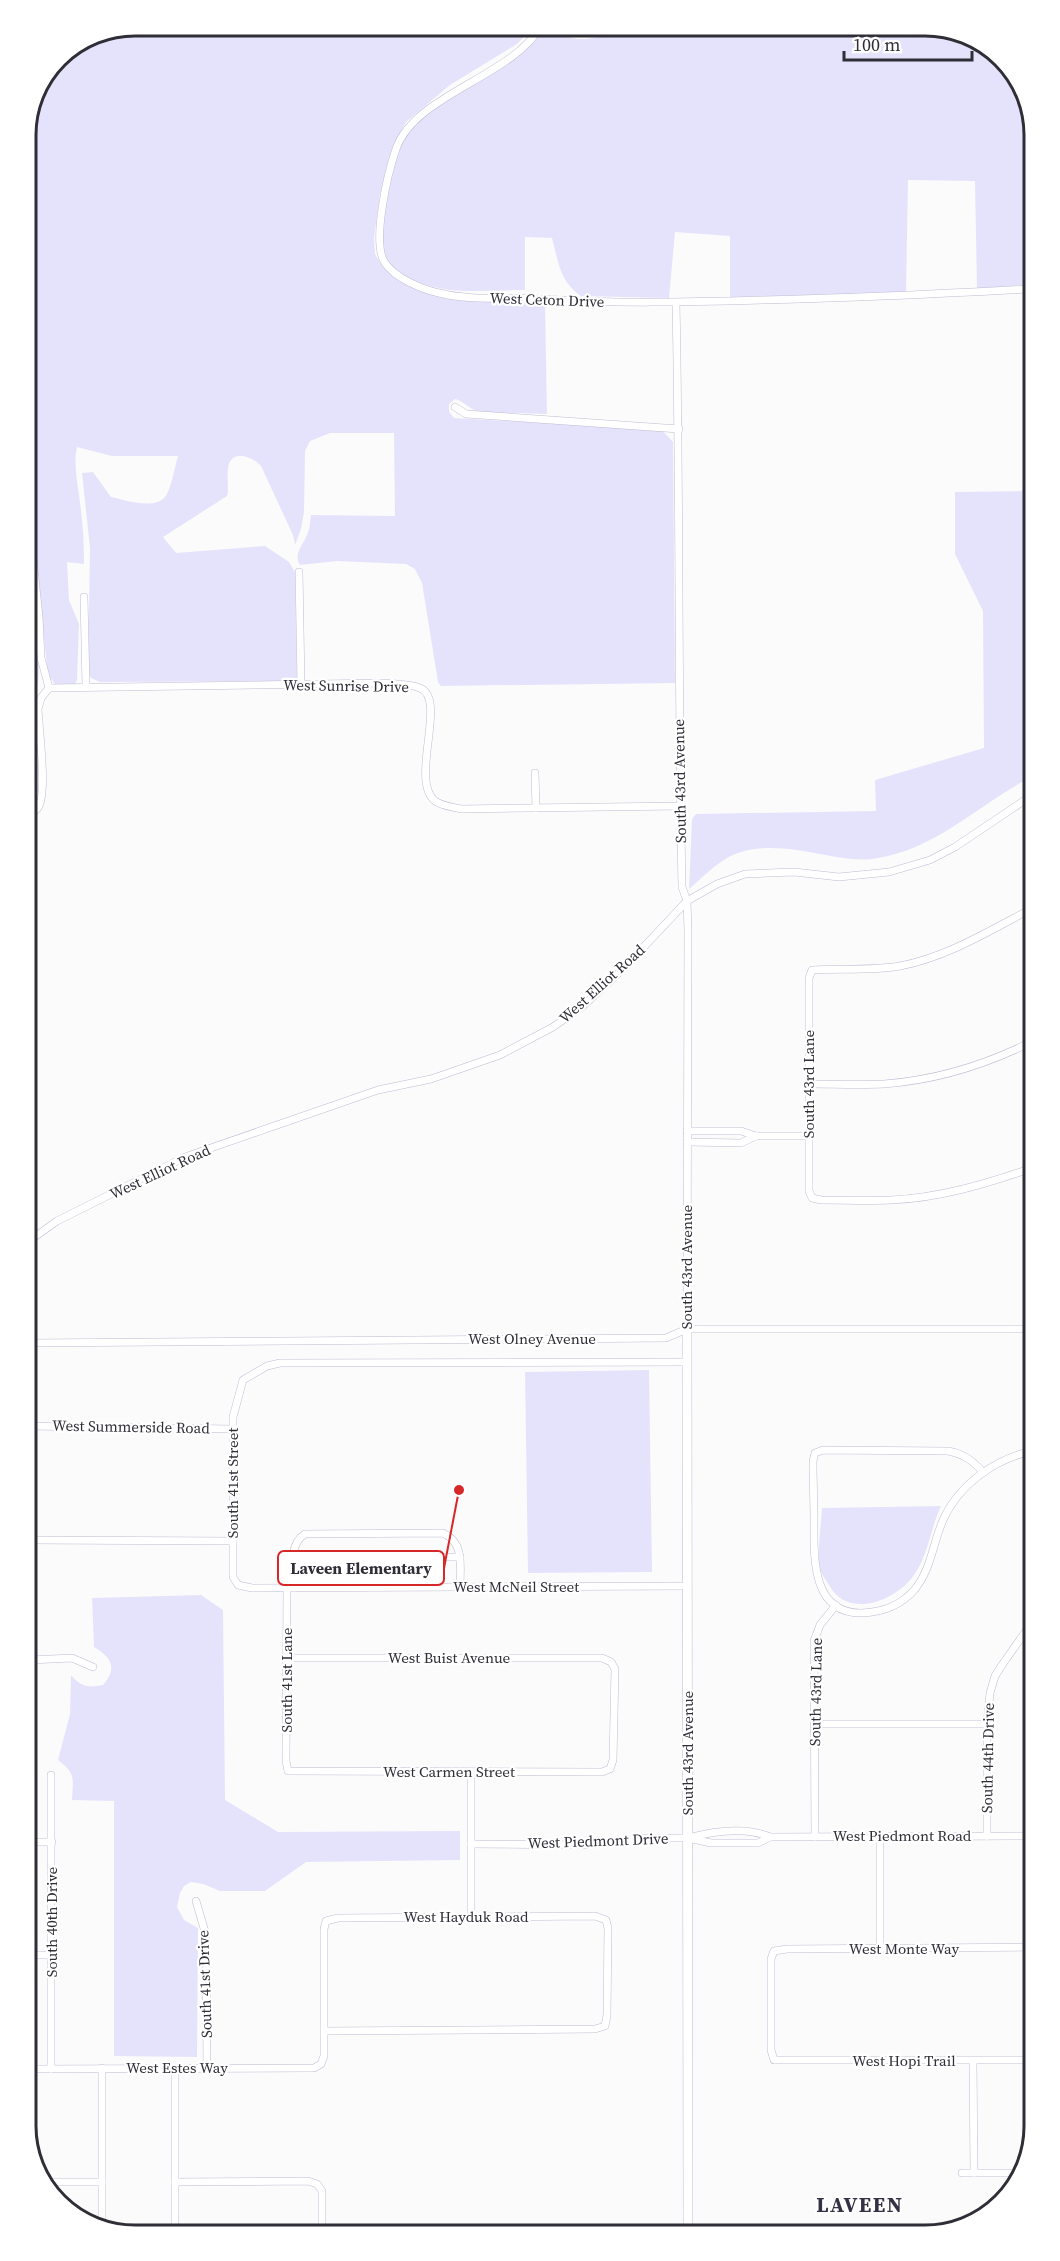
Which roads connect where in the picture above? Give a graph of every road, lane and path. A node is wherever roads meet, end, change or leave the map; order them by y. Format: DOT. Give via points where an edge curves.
graph roads {
  1 [pos="533,36"];
  2 [pos="1024,289"];
  3 [pos="676,303"];
  4 [pos="455,407"];
  5 [pos="679,429"];
  6 [pos="299,572"];
  7 [pos="36,588"];
  8 [pos="84,597"];
  9 [pos="301,684"];
  10 [pos="86,686"];
  11 [pos="49,688"];
  12 [pos="535,773"];
  13 [pos="1024,801"];
  14 [pos="681,806"];
  15 [pos="536,808"];
  16 [pos="36,811"];
  17 [pos="687,901"];
  18 [pos="1024,913"];
  19 [pos="1024,1046"];
  20 [pos="809,1084"];
  21 [pos="687,1131"];
  22 [pos="725,1131"];
  23 [pos="756,1136"];
  24 [pos="809,1136"];
  25 [pos="687,1142"];
  26 [pos="725,1142"];
  27 [pos="1024,1171"];
  28 [pos="36,1236"];
  29 [pos="687,1329"];
  30 [pos="1024,1329"];
  31 [pos="36,1343"];
  32 [pos="686,1362"];
  33 [pos="36,1426"];
  34 [pos="234,1429"];
  35 [pos="1024,1453"];
  36 [pos="983,1472"];
  37 [pos="36,1540"];
  38 [pos="234,1541"];
  39 [pos="460,1557"];
  40 [pos="293,1558"];
  41 [pos="238,1585"];
  42 [pos="686,1586"];
  43 [pos="460,1587"];
  44 [pos="291,1588"];
  45 [pos="836,1605"];
  46 [pos="1024,1634"];
  47 [pos="287,1658"];
  48 [pos="36,1660"];
  49 [pos="93,1667"];
  50 [pos="815,1724"];
  51 [pos="987,1724"];
  52 [pos="610,1769"];
  53 [pos="288,1771"];
  54 [pos="471,1772"];
  55 [pos="51,1775"];
  56 [pos="987,1836"];
  57 [pos="1024,1836"];
  58 [pos="770,1837"];
  59 [pos="815,1837"];
  60 [pos="880,1837"];
  61 [pos="688,1838"];
  62 [pos="36,1842"];
  63 [pos="52,1842"];
  64 [pos="471,1844"];
  65 [pos="196,1901"];
  66 [pos="471,1917"];
  67 [pos="1024,1947"];
  68 [pos="880,1949"];
  69 [pos="36,1955"];
  70 [pos="52,1955"];
  71 [pos="324,2031"];
  72 [pos="774,2060"];
  73 [pos="1024,2060"];
  74 [pos="973,2061"];
  75 [pos="207,2067"];
  76 [pos="51,2068"];
  77 [pos="102,2068"];
  78 [pos="175,2068"];
  79 [pos="36,2069"];
  80 [pos="962,2173"];
  81 [pos="974,2173"];
  82 [pos="1012,2173"];
  83 [pos="53,2182"];
  84 [pos="102,2182"];
  85 [pos="175,2182"];
  86 [pos="102,2220"];
  87 [pos="175,2225"];
  88 [pos="322,2225"];
  89 [pos="688,2225"];
  1 -- 3 [label="street, West Ceton Drive" via="514,54 447,95 408,127 396,147 383,199 380,252 385,264 419,287 440,294"];
  2 -- 3 [label="street, West Ceton Drive"];
  3 -- 5 [label="street, South 43rd Avenue"];
  4 -- 5 [label="street" via="466,414"];
  5 -- 14 [label="street, South 43rd Avenue"];
  6 -- 9 [label="street"];
  7 -- 11 [label="street" via="41,658"];
  8 -- 10 [label="street"];
  9 -- 10 [label="street, West Sunrise Drive"];
  9 -- 15 [label="street, West Sunrise Drive" via="383,683 420,688 427,693 431,705 425,775 428,792 435,801 461,809"];
  10 -- 11 [label="street, West Sunrise Drive"];
  11 -- 16 [label="street" via="38,709 42,782"];
  12 -- 15 [label="street"];
  13 -- 17 [label="street, West Elliot Road" via="930,860 889,872 839,877 794,872 745,874"];
  14 -- 15 [label="street, West Sunrise Drive"];
  14 -- 17 [label="street, South 43rd Avenue" via="682,887"];
  17 -- 21 [label="street, South 43rd Avenue"];
  17 -- 28 [label="street, West Elliot Road" via="583,1006 500,1055 431,1080 378,1090 184,1157 57,1221"];
  18 -- 20 [label="street, South 43rd Lane" via="958,947 919,962 879,968 812,970"];
  19 -- 20 [label="street" via="974,1067 930,1078 882,1084"];
  20 -- 24 [label="street, South 43rd Lane"];
  21 -- 22 [label="street"];
  21 -- 25 [label="street, South 43rd Avenue"];
  22 -- 23 [label="street"];
  22 -- 26 [label="street"];
  23 -- 24 [label="street"];
  23 -- 26 [label="street" via="741,1143"];
  24 -- 27 [label="street, South 43rd Lane" via="812,1198 893,1200 984,1184"];
  25 -- 26 [label="street"];
  25 -- 29 [label="street, South 43rd Avenue"];
  29 -- 30 [label="street, West Olney Avenue"];
  29 -- 31 [label="street, West Olney Avenue" via="666,1338"];
  29 -- 32 [label="street, South 43rd Avenue"];
  32 -- 34 [label="street, South 41st Street" via="280,1363 243,1380"];
  32 -- 42 [label="street, South 43rd Avenue"];
  33 -- 34 [label="street, West Summerside Road"];
  34 -- 38 [label="street, South 41st Street"];
  35 -- 36 [label="street"];
  36 -- 45 [label="street" via="962,1492 944,1518 931,1558 913,1591 881,1611 856,1613"];
  36 -- 45 [label="street" via="969,1458 948,1451 815,1453 815,1569 820,1587"];
  37 -- 38 [label="street"];
  38 -- 41 [label="street, South 41st Street" via="233,1577"];
  39 -- 40 [label="street"];
  39 -- 40 [label="street" via="453,1538 431,1533 305,1534 295,1546"];
  39 -- 43 [label="street"];
  40 -- 44 [label="street, South 41st Lane"];
  41 -- 44 [label="street, West McNeil Street"];
  42 -- 43 [label="street, West McNeil Street"];
  42 -- 61 [label="street, South 43rd Avenue"];
  43 -- 44 [label="street, West McNeil Street"];
  44 -- 47 [label="street, South 41st Lane"];
  45 -- 50 [label="street, South 43rd Lane" via="820,1625 814,1641"];
  46 -- 51 [label="street, South 44th Drive" via="995,1676 987,1705"];
  47 -- 52 [label="street, West Buist Avenue" via="602,1658 615,1669"];
  47 -- 53 [label="street, South 41st Lane"];
  48 -- 49 [label="street" via="72,1658"];
  50 -- 51 [label="street"];
  50 -- 59 [label="street, South 43rd Lane"];
  51 -- 56 [label="street, South 44th Drive"];
  52 -- 54 [label="street, West Carmen Street"];
  53 -- 54 [label="street, West Carmen Street"];
  54 -- 64 [label="street"];
  55 -- 63 [label="street, South 40th Drive"];
  56 -- 57 [label="street, West Piedmont Road"];
  56 -- 60 [label="street, West Piedmont Road"];
  58 -- 59 [label="street, West Piedmont Road"];
  58 -- 61 [label="street, West Piedmont Drive" via="758,1843 711,1843"];
  58 -- 61 [label="street, West Piedmont Drive" via="757,1831 710,1832"];
  59 -- 60 [label="street, West Piedmont Road"];
  60 -- 68 [label="street"];
  61 -- 64 [label="street, West Piedmont Drive" via="580,1845"];
  61 -- 89 [label="street, South 43rd Avenue"];
  62 -- 63 [label="street"];
  63 -- 70 [label="street, South 40th Drive"];
  64 -- 66 [label="street"];
  65 -- 75 [label="street, South 41st Drive" via="206,1935"];
  66 -- 71 [label="street, West Hayduk Road" via="326,1921"];
  66 -- 71 [label="street, West Hayduk Road" via="595,1916 606,1920 605,2026"];
  67 -- 68 [label="street, West Monte Way"];
  68 -- 72 [label="street, West Monte Way" via="774,1951"];
  69 -- 70 [label="street"];
  70 -- 76 [label="street, South 40th Drive"];
  71 -- 75 [label="street, West Estes Way" via="324,2056 321,2064 314,2067"];
  72 -- 74 [label="street, West Hopi Trail"];
  73 -- 74 [label="street, West Hopi Trail"];
  74 -- 81 [label="street"];
  75 -- 78 [label="street, West Estes Way"];
  76 -- 77 [label="street, West Estes Way"];
  76 -- 79 [label="street, West Estes Way"];
  77 -- 78 [label="street, West Estes Way"];
  77 -- 84 [label="street"];
  78 -- 85 [label="street"];
  80 -- 81 [label="street"];
  81 -- 82 [label="street"];
  83 -- 84 [label="street"];
  84 -- 86 [label="street"];
  85 -- 87 [label="street"];
  85 -- 88 [label="street" via="308,2181 322,2191"];
}
